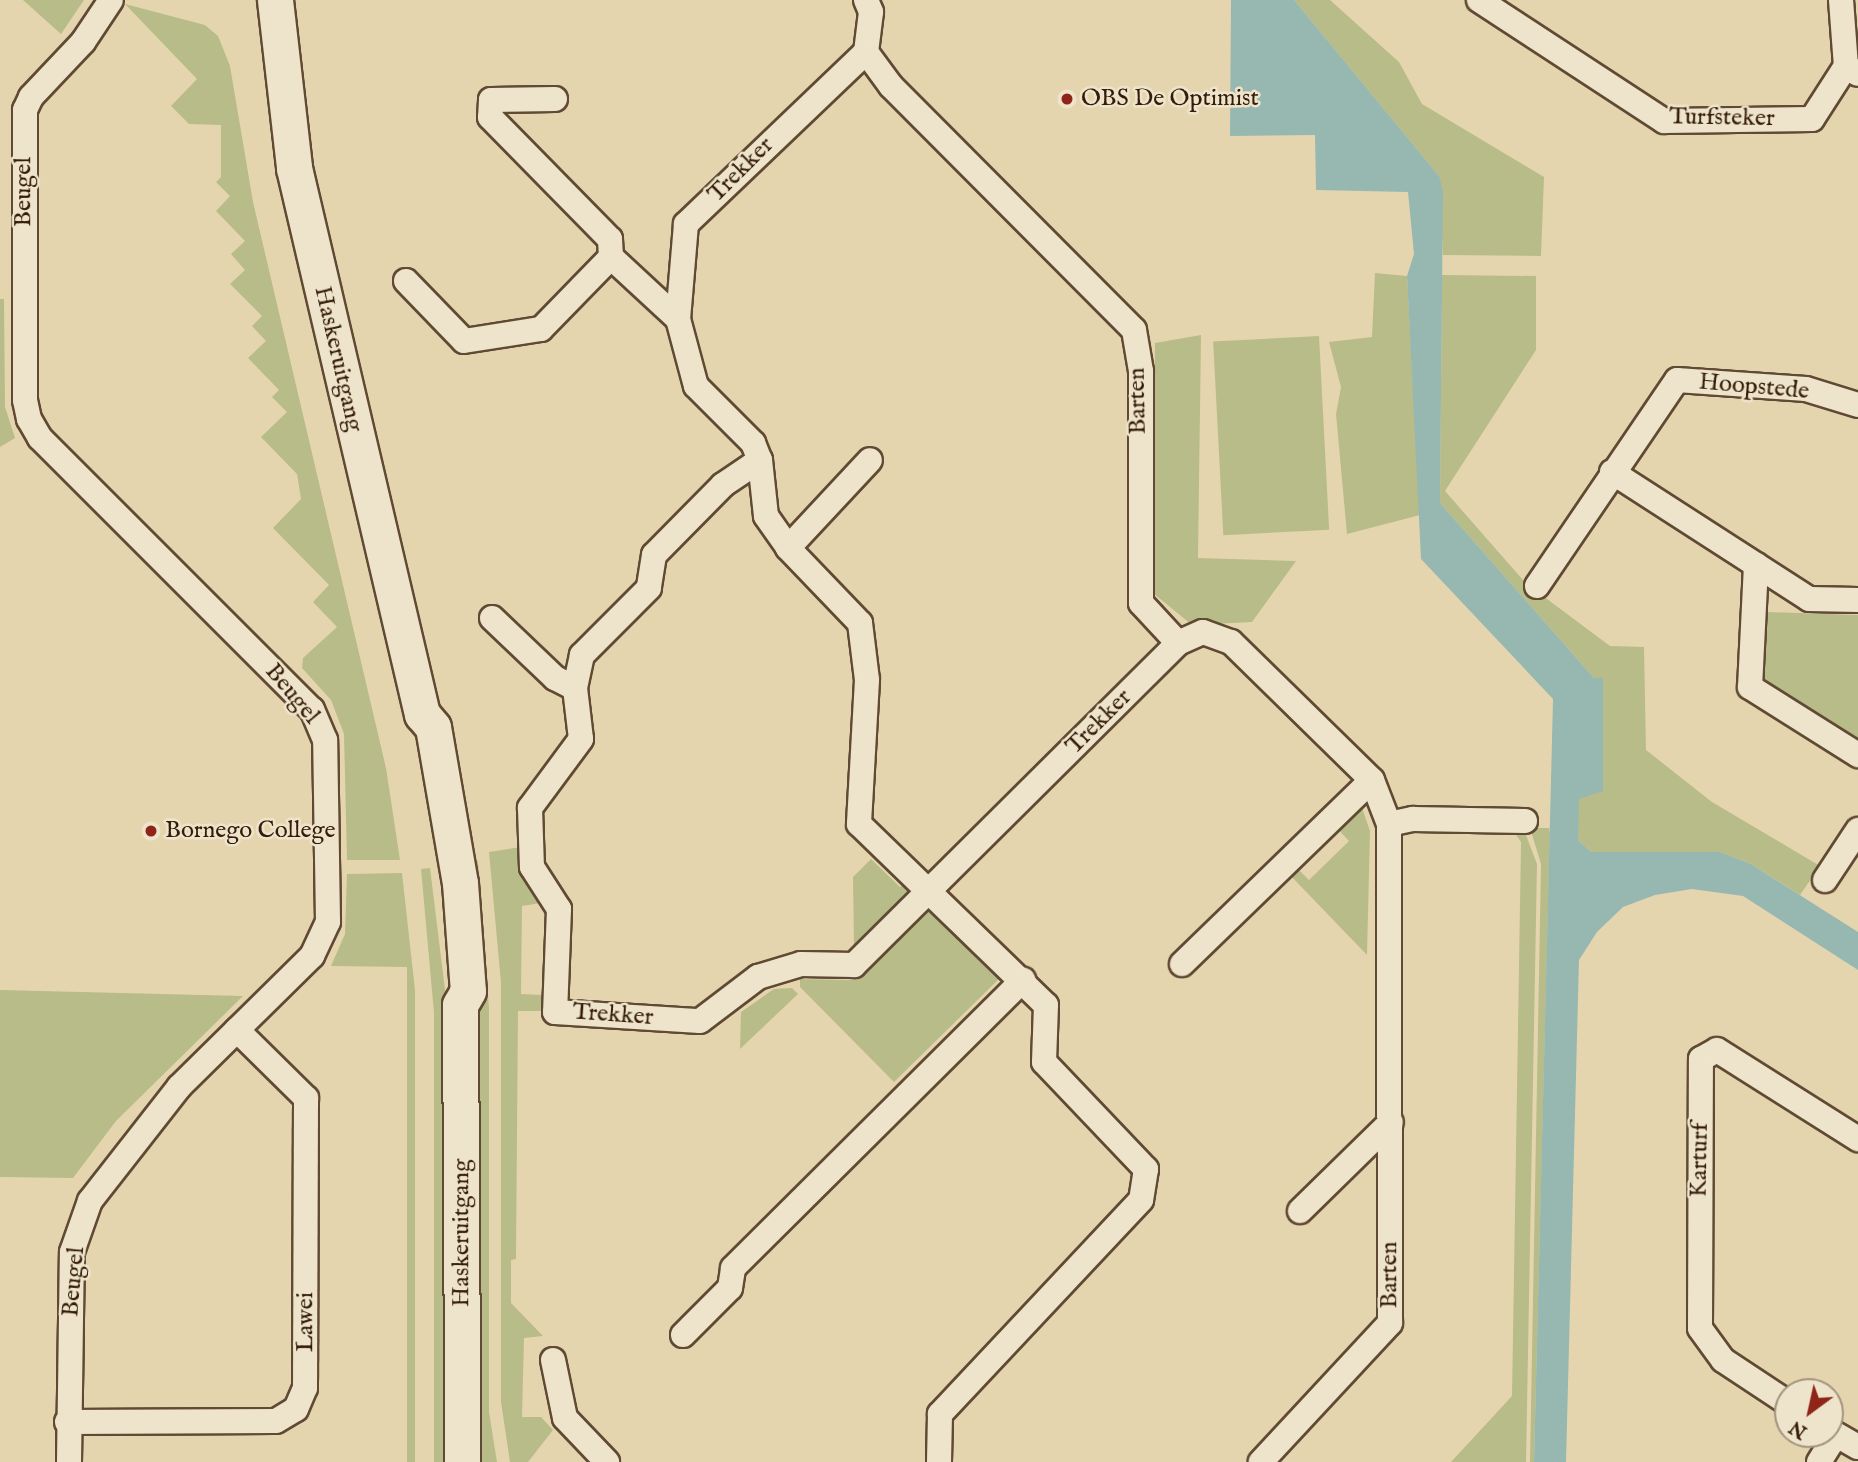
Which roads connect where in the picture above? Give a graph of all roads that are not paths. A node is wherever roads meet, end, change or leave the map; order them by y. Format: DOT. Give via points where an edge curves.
graph roads {
  1 [pos="111,0"];
  2 [pos="275,0"];
  3 [pos="866,0"];
  4 [pos="1479,0"];
  5 [pos="1841,0"];
  6 [pos="866,52"];
  7 [pos="1852,70"];
  8 [pos="555,99"];
  9 [pos="611,257"];
  10 [pos="406,281"];
  11 [pos="678,318"];
  12 [pos="1858,405"];
  13 [pos="761,460"];
  14 [pos="870,460"];
  15 [pos="1612,472"];
  16 [pos="788,548"];
  17 [pos="1756,565"];
  18 [pos="1537,586"];
  19 [pos="1858,600"];
  20 [pos="492,618"];
  21 [pos="1178,643"];
  22 [pos="575,688"];
  23 [pos="1858,755"];
  24 [pos="1372,780"];
  25 [pos="1525,821"];
  26 [pos="1389,824"];
  27 [pos="1858,830"];
  28 [pos="1825,880"];
  29 [pos="931,891"];
  30 [pos="1182,964"];
  31 [pos="1023,980"];
  32 [pos="237,1030"];
  33 [pos="1391,1122"];
  34 [pos="1858,1139"];
  35 [pos="1300,1212"];
  36 [pos="683,1335"];
  37 [pos="553,1360"];
  38 [pos="1774,1394"];
  39 [pos="67,1422"];
  40 [pos="69,1462"];
  41 [pos="461,1462"];
  42 [pos="607,1462"];
  43 [pos="939,1462"];
  44 [pos="1261,1462"];
  1 -- 32 [label="street, Beugel" via="83,42 31,97 25,110 25,400 40,438 285,681 322,727 325,931 312,956"];
  2 -- 41 [label="main road, Haskeruitgang" via="294,168 422,714 418,729 452,990 460,1004"];
  3 -- 6 [label="street" via="871,12"];
  4 -- 7 [label="street, Turfsteker" via="1664,121 1812,119"];
  5 -- 7 [label="street, Turfsteker"];
  6 -- 11 [label="street, Trekker" via="686,224"];
  6 -- 21 [label="street, Barten" via="891,86 1134,330 1140,371 1141,603"];
  8 -- 9 [label="street" via="491,100 490,117 610,239"];
  9 -- 10 [label="street" via="541,329 464,341"];
  9 -- 11 [label="street"];
  11 -- 13 [label="street, Trekker" via="696,386 753,443"];
  12 -- 15 [label="street, Hoopstede" via="1806,389 1677,380"];
  13 -- 16 [label="street, Trekker" via="766,516"];
  13 -- 22 [label="street, Trekker" via="723,485 654,555 649,588 582,655"];
  14 -- 16 [label="street"];
  15 -- 17 [label="street"];
  15 -- 18 [label="street, Hoopstede"];
  16 -- 29 [label="street, Trekker" via="860,623 867,680 859,824"];
  17 -- 19 [label="street" via="1809,598"];
  17 -- 23 [label="street" via="1750,687"];
  20 -- 22 [label="street" via="555,678"];
  21 -- 24 [label="street, Barten" via="1203,632 1231,642"];
  21 -- 29 [label="street, Trekker"];
  22 -- 29 [label="street, Trekker" via="581,739 530,808 532,867 559,909 555,1012 700,1021 758,976 801,964 854,965"];
  24 -- 26 [label="street, Barten"];
  24 -- 30 [label="street"];
  25 -- 26 [label="street" via="1413,819"];
  26 -- 33 [label="street, Barten"];
  27 -- 28 [label="street"];
  29 -- 31 [label="street, Trekker"];
  31 -- 36 [label="street" via="733,1268 730,1288"];
  31 -- 43 [label="street, Trekker" via="1046,1005 1044,1062 1146,1169 1141,1200 940,1414"];
  32 -- 39 [label="street, Beugel" via="179,1087 89,1200 72,1252"];
  32 -- 39 [label="street, Lawei" via="306,1098 305,1388 296,1409 276,1421"];
  33 -- 35 [label="street"];
  33 -- 44 [label="street, Barten" via="1390,1322"];
  34 -- 38 [label="street, Karturf" via="1717,1051 1702,1059 1700,1328 1723,1360"];
  37 -- 42 [label="street" via="565,1418"];
  39 -- 40 [label="street, Beugel"];
}
